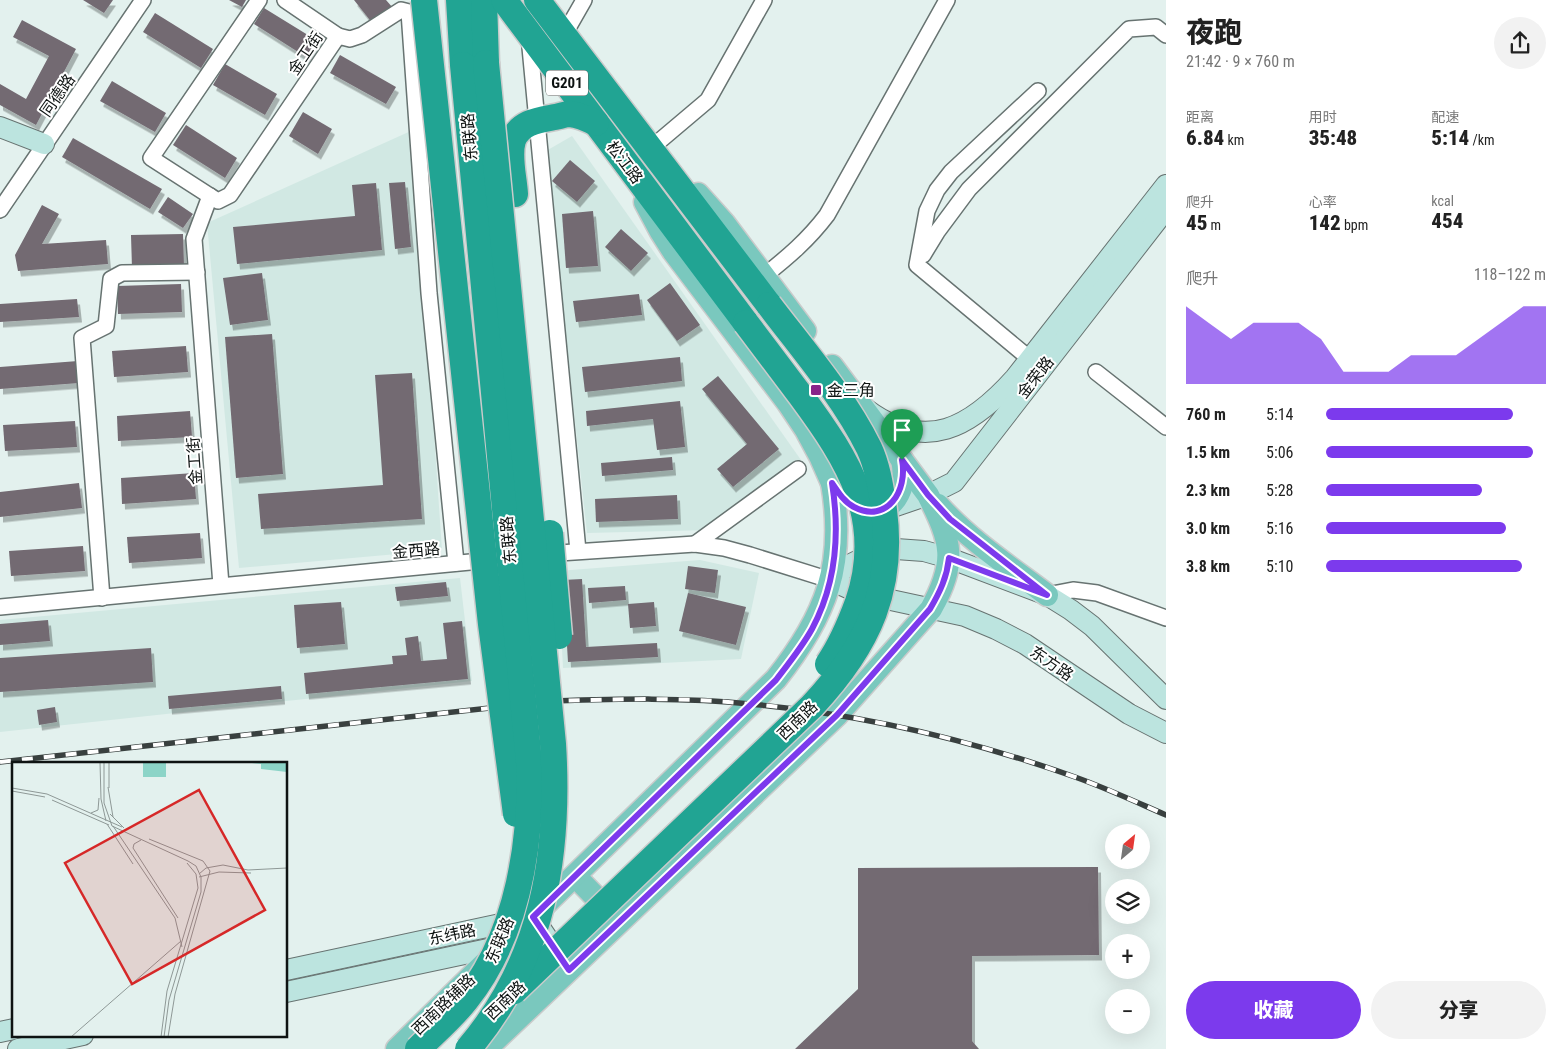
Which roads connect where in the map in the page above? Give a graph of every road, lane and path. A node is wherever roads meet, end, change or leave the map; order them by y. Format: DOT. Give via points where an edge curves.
graph roads {
  1 [pos="143,0"];
  2 [pos="259,0"];
  3 [pos="285,0"];
  4 [pos="424,0"];
  5 [pos="459,0"];
  6 [pos="484,0"];
  7 [pos="504,0"];
  8 [pos="537,0"];
  9 [pos="584,0"];
  10 [pos="764,0"];
  11 [pos="947,0"];
  12 [pos="528,32"];
  13 [pos="564,35"];
  14 [pos="1166,35"];
  15 [pos="338,36"];
  16 [pos="1038,91"];
  17 [pos="537,121"];
  18 [pos="596,122"];
  19 [pos="0,127"];
  20 [pos="44,144"];
  21 [pos="650,149"];
  22 [pos="629,167"];
  23 [pos="1166,185"];
  24 [pos="210,196"];
  25 [pos="1166,209"];
  26 [pos="0,210"];
  27 [pos="917,265"];
  28 [pos="197,272"];
  29 [pos="764,276"];
  30 [pos="769,305"];
  31 [pos="746,323"];
  32 [pos="1030,359"];
  33 [pos="1096,372"];
  34 [pos="862,407"];
  35 [pos="1166,427"];
  36 [pos="902,460"];
  37 [pos="798,469"];
  38 [pos="954,482"];
  39 [pos="832,483"];
  40 [pos="928,495"];
  41 [pos="879,511"];
  42 [pos="950,519"];
  43 [pos="695,544"];
  44 [pos="578,551"];
  45 [pos="949,558"];
  46 [pos="456,563"];
  47 [pos="830,580"];
  48 [pos="221,586"];
  49 [pos="1047,595"];
  50 [pos="102,598"];
  51 [pos="0,607"];
  52 [pos="930,609"];
  53 [pos="1166,618"];
  54 [pos="1166,699"];
  55 [pos="1166,733"];
  56 [pos="555,782"];
  57 [pos="575,876"];
  58 [pos="516,894"];
  59 [pos="533,917"];
  60 [pos="620,922"];
  61 [pos="502,946"];
  62 [pos="288,970"];
  63 [pos="569,970"];
  64 [pos="288,992"];
  65 [pos="78,1036"];
  66 [pos="18,1049"];
  67 [pos="397,1049"];
  68 [pos="418,1049"];
  69 [pos="436,1049"];
  70 [pos="454,1049"];
  71 [pos="468,1049"];
  72 [pos="486,1049"];
  1 -- 20 [label="street, 同德路"];
  2 -- 24 [label="street" via="151,158"];
  3 -- 15 [label="street"];
  4 -- 58 [label="highway, bridge" via="491,624 517,824"];
  5 -- 58 [label="highway, 东联路, bridge" via="462,65 530,773 527,837"];
  6 -- 56 [label="highway, 东联路, bridge" via="486,63"];
  7 -- 12 [label="highway, 松江路 / G201"];
  8 -- 13 [label="highway, 松江路 / G201"];
  9 -- 13 [label="street"];
  10 -- 21 [label="street" via="708,100"];
  11 -- 29 [label="street" via="826,215 812,234"];
  12 -- 17 [label="street"];
  12 -- 18 [label="highway, 松江路 / G201"];
  13 -- 21 [label="highway, 松江路 / G201"];
  14 -- 27 [label="street" via="1156,27 1129,29 969,189"];
  15 -- 24 [label="street, 金工街" via="230,195 218,201"];
  15 -- 46 [label="street, 金工街" via="350,39 362,35 401,10 409,12 429,293"];
  16 -- 27 [label="street" via="951,172 937,190 927,211"];
  17 -- 18 [label="highway" via="569,114"];
  17 -- 44 [label="street"];
  17 -- 56 [label="highway, bridge" via="521,129 511,152 558,616"];
  18 -- 22 [label="highway, 松江路 / G201"];
  19 -- 20 [label="main road"];
  20 -- 26 [label="street, 同德路"];
  21 -- 29 [label="main road" via="724,223"];
  21 -- 30 [label="highway, 松江路"];
  22 -- 31 [label="highway, 松江路 / G201"];
  22 -- 39 [label="main road" via="660,232 788,403 816,448"];
  23 -- 32 [label="main road, 金荣路"];
  24 -- 28 [label="street, 金工街" via="194,239"];
  25 -- 38 [label="main road, 金荣路"];
  27 -- 32 [label="street"];
  28 -- 48 [label="street, 金工街"];
  28 -- 50 [label="street" via="122,274 111,279 106,326 82,338"];
  29 -- 34 [label="main road"];
  30 -- 70 [label="highway, 西南路, bridge" via="837,395 870,450 878,472 885,513 887,556 880,596 864,638 831,686 812,706"];
  31 -- 69 [label="highway, 西南路 / G201, bridge" via="829,434 854,480 862,503 867,551 863,581 844,638 802,695"];
  32 -- 34 [label="main road, 金荣路" via="997,399 955,427 936,431 896,427"];
  33 -- 35 [label="street"];
  34 -- 36 [label="main road"];
  36 -- 40 [label="main road"];
  36 -- 41 [label="main road" via="905,472 899,494"];
  37 -- 43 [label="street"];
  38 -- 40 [label="main road, 金荣路"];
  38 -- 42 [label="main road"];
  39 -- 41 [label="main road" via="852,506 865,511"];
  39 -- 47 [label="main road" via="837,528"];
  40 -- 41 [label="main road, 金荣路"];
  40 -- 42 [label="main road"];
  40 -- 45 [label="main road" via="940,518"];
  42 -- 45 [label="main road"];
  42 -- 49 [label="main road"];
  43 -- 44 [label="street, 金西路"];
  43 -- 47 [label="street, 金西路" via="742,553"];
  44 -- 46 [label="street, 金西路"];
  45 -- 47 [label="main road" via="924,551 896,549 871,554"];
  45 -- 49 [label="main road"];
  45 -- 52 [label="main road, 西南路" via="941,590"];
  46 -- 48 [label="street, 金西路"];
  47 -- 52 [label="main road, 东方路" via="877,597"];
  47 -- 57 [label="main road" via="812,630 776,680"];
  48 -- 50 [label="street, 金西路"];
  49 -- 53 [label="street" via="1073,590 1097,593"];
  49 -- 54 [label="main road" via="1092,626"];
  50 -- 51 [label="street, 金西路"];
  52 -- 55 [label="main road, 东方路" via="965,616 1025,644 1129,714"];
  52 -- 60 [label="main road, 西南路" via="837,715"];
  56 -- 71 [label="highway, 东联路, bridge" via="552,856 538,918 505,998"];
  57 -- 59 [label="main road"];
  57 -- 60 [label="main road"];
  58 -- 68 [label="highway, 东联路, bridge" via="496,952 482,978 466,1000"];
  59 -- 61 [label="main road, 西南路辅路"];
  59 -- 62 [label="main road, 东纬路"];
  59 -- 63 [label="main road"];
  60 -- 63 [label="main road, 西南路"];
  61 -- 63 [label="main road"];
  61 -- 64 [label="main road, 东纬路"];
  61 -- 67 [label="main road, 西南路辅路"];
  63 -- 72 [label="main road"];
  65 -- 66 [label="main road"];
}
